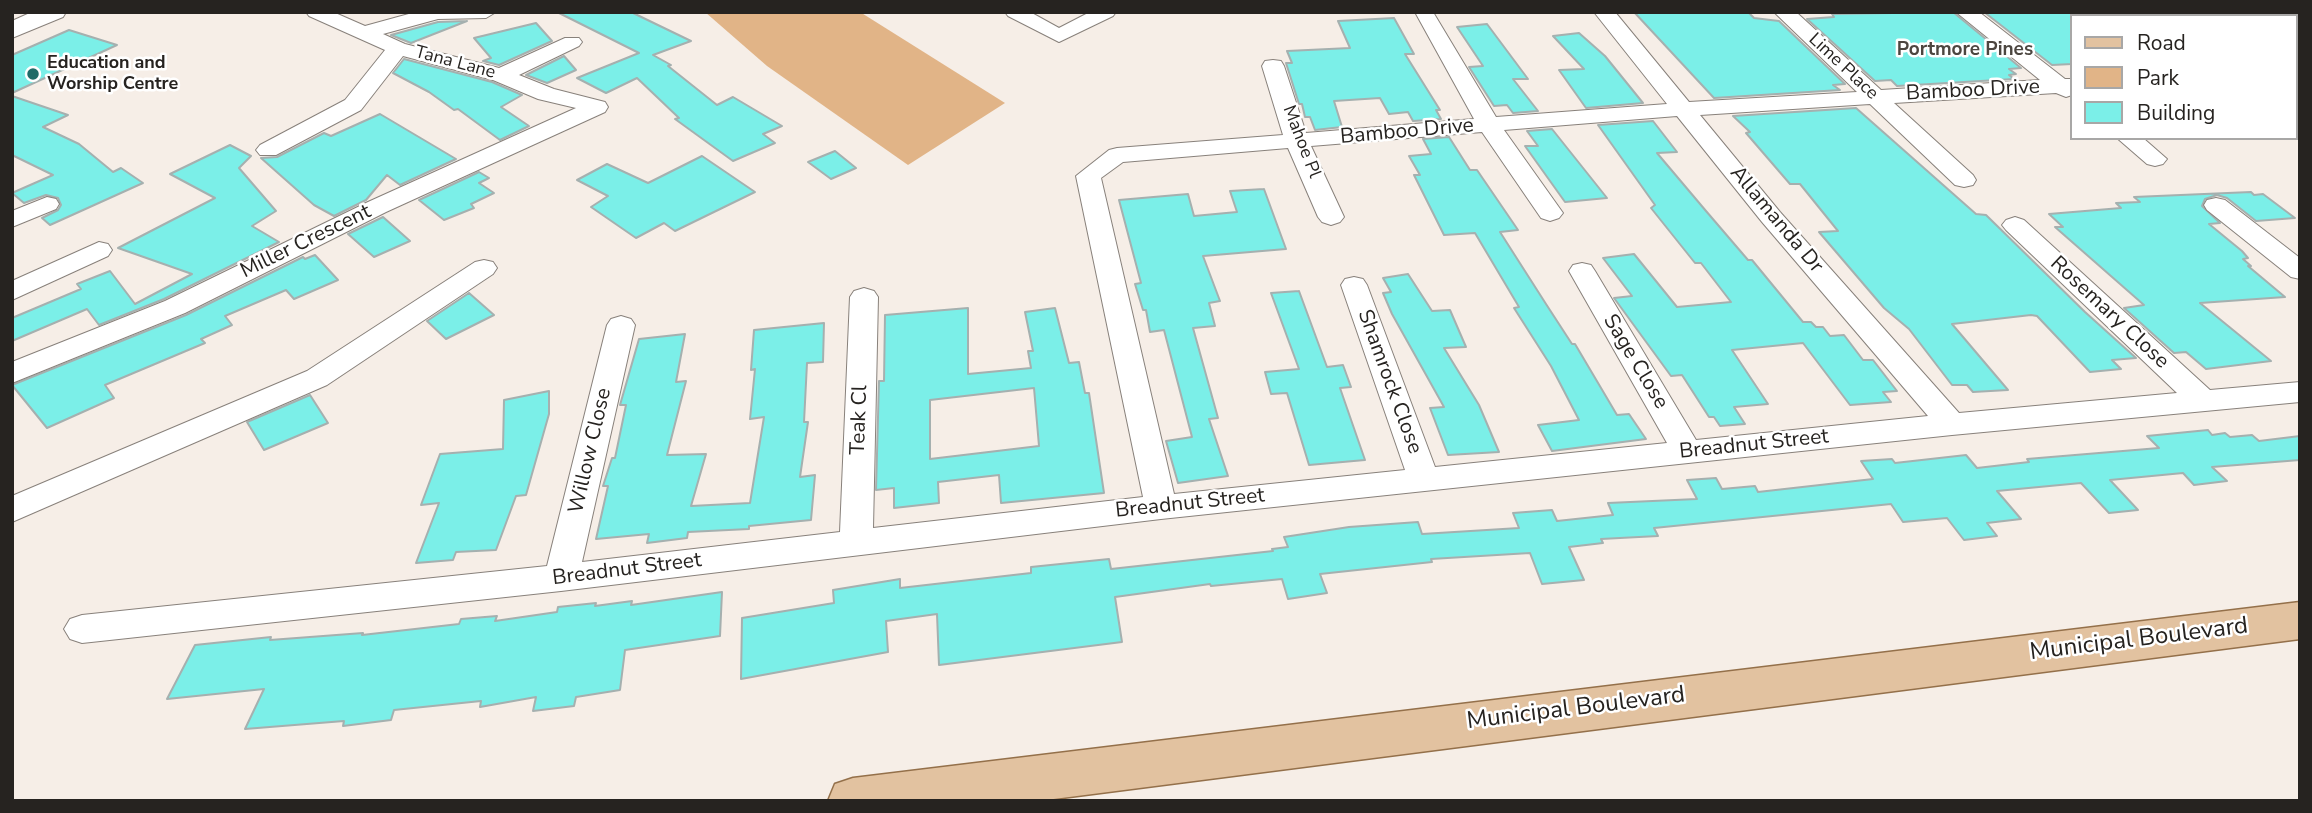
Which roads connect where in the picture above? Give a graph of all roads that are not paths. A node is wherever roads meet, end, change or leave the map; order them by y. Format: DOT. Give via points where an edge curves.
graph roads {
  1 [pos="54,12"];
  2 [pos="316,12"];
  3 [pos="486,12"];
  4 [pos="1015,12"];
  5 [pos="1106,12"];
  6 [pos="1604,12"];
  7 [pos="1784,12"];
  8 [pos="1966,12"];
  9 [pos="1424,14"];
  10 [pos="12,30"];
  11 [pos="365,32"];
  12 [pos="572,42"];
  13 [pos="398,48"];
  14 [pos="1273,66"];
  15 [pos="501,75"];
  16 [pos="2068,89"];
  17 [pos="1875,96"];
  18 [pos="597,107"];
  19 [pos="1684,109"];
  20 [pos="1489,125"];
  21 [pos="2131,140"];
  22 [pos="1297,141"];
  23 [pos="268,150"];
  24 [pos="2155,159"];
  25 [pos="1964,180"];
  26 [pos="47,204"];
  27 [pos="2216,205"];
  28 [pos="1550,213"];
  29 [pos="1331,217"];
  30 [pos="12,220"];
  31 [pos="2015,225"];
  32 [pos="99,250"];
  33 [pos="484,268"];
  34 [pos="1582,271"];
  35 [pos="2300,271"];
  36 [pos="1353,285"];
  37 [pos="12,292"];
  38 [pos="864,297"];
  39 [pos="621,325"];
  40 [pos="12,373"];
  41 [pos="2300,391"];
  42 [pos="2204,401"];
  43 [pos="1952,424"];
  44 [pos="1688,452"];
  45 [pos="1424,480"];
  46 [pos="1161,507"];
  47 [pos="12,510"];
  48 [pos="856,543"];
  49 [pos="561,578"];
  50 [pos="2300,620"];
  51 [pos="82,629"];
  52 [pos="853,801"];
  1 -- 10 [label="street"];
  2 -- 11 [label="street, Tana Lane"];
  3 -- 11 [label="street" via="437,13"];
  4 -- 5 [label="street" via="1059,36"];
  6 -- 19 [label="street, Allamanda Dr"];
  7 -- 17 [label="street, Lime Place"];
  8 -- 16 [label="street"];
  9 -- 20 [label="street"];
  11 -- 13 [label="street, Tana Lane"];
  12 -- 15 [label="street"];
  13 -- 15 [label="street, Tana Lane"];
  13 -- 23 [label="street" via="353,105"];
  14 -- 22 [label="street, Mahoe Pl"];
  15 -- 18 [label="street, Tana Lane" via="546,94"];
  16 -- 17 [label="street, Bamboo Drive"];
  17 -- 19 [label="street, Bamboo Drive"];
  17 -- 25 [label="street, Lime Place"];
  18 -- 40 [label="street, Miller Crescent" via="377,207 175,307"];
  19 -- 20 [label="street, Bamboo Drive"];
  19 -- 43 [label="street, Allamanda Dr"];
  20 -- 22 [label="street, Bamboo Drive"];
  20 -- 28 [label="street"];
  21 -- 24 [label="street"];
  22 -- 29 [label="street, Mahoe Pl"];
  22 -- 46 [label="street, Bamboo Drive" via="1117,155 1088,176"];
  26 -- 30 [label="street"];
  27 -- 35 [label="street"];
  31 -- 42 [label="street, Rosemary Close"];
  32 -- 37 [label="street"];
  33 -- 47 [label="street" via="317,378"];
  34 -- 44 [label="street, Sage Close"];
  36 -- 45 [label="street, Shamrock Close"];
  38 -- 48 [label="street, Teak Cl"];
  39 -- 49 [label="street, Willow Close"];
  41 -- 42 [label="street, Breadnut Street"];
  42 -- 43 [label="street, Breadnut Street"];
  43 -- 44 [label="street, Breadnut Street"];
  44 -- 45 [label="street, Breadnut Street"];
  45 -- 46 [label="street, Breadnut Street"];
  46 -- 48 [label="street, Breadnut Street"];
  48 -- 49 [label="street, Breadnut Street"];
  49 -- 51 [label="street, Breadnut Street"];
  50 -- 52 [label="main road, Municipal Boulevard"];
}
